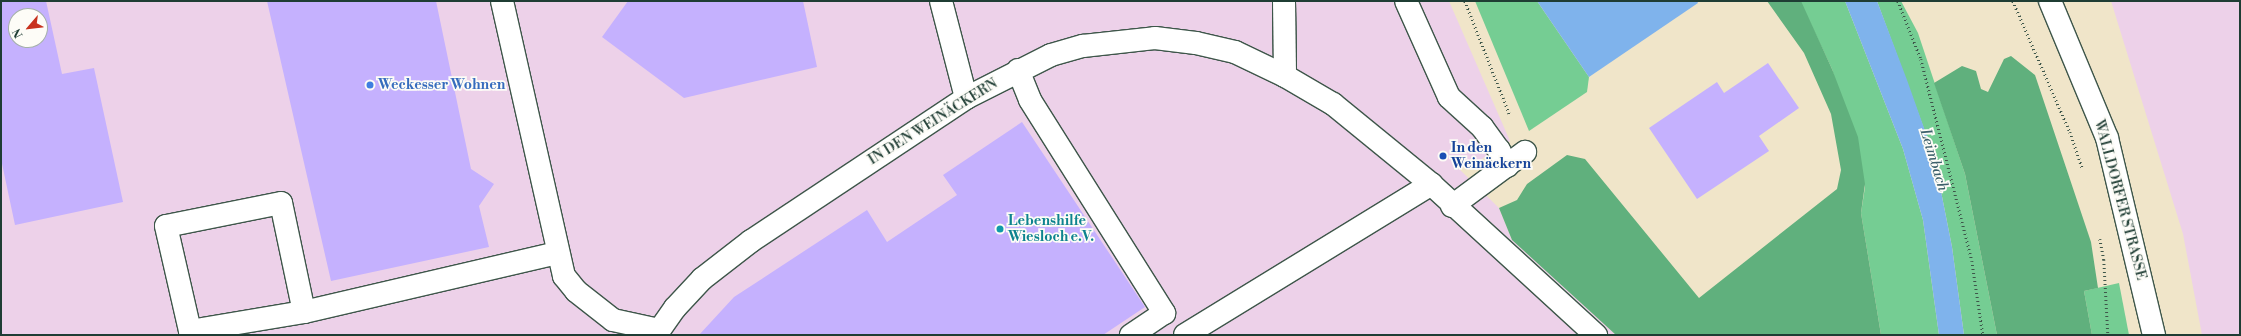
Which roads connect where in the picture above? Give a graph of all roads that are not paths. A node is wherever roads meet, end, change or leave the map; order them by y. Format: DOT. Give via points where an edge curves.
graph roads {
  1 [pos="502,1"];
  2 [pos="941,1"];
  3 [pos="1284,1"];
  4 [pos="1406,1"];
  5 [pos="2050,1"];
  6 [pos="1018,70"];
  7 [pos="1285,76"];
  8 [pos="966,98"];
  9 [pos="1525,152"];
  10 [pos="1507,166"];
  11 [pos="1431,184"];
  12 [pos="1452,206"];
  13 [pos="556,253"];
  14 [pos="304,312"];
  15 [pos="657,333"];
  16 [pos="1131,335"];
  17 [pos="1185,335"];
  18 [pos="1596,335"];
  19 [pos="2154,335"];
  1 -- 13 [label="street"];
  2 -- 8 [label="street"];
  3 -- 7 [label="street"];
  4 -- 10 [label="street" via="1449,97 1482,127 1500,150"];
  5 -- 19 [label="street, WALLDORFER STRASSE" via="2107,138"];
  6 -- 7 [label="street, IN DEN WEINÄCKERN" via="1051,55 1084,46 1155,38 1196,42 1235,52"];
  6 -- 8 [label="street, IN DEN WEINÄCKERN"];
  6 -- 16 [label="street" via="1030,100 1164,313"];
  7 -- 11 [label="street, IN DEN WEINÄCKERN" via="1333,104"];
  8 -- 15 [label="street, IN DEN WEINÄCKERN" via="751,241 702,279 675,308"];
  9 -- 10 [label="street"];
  10 -- 12 [label="street"];
  11 -- 12 [label="street, IN DEN WEINÄCKERN"];
  11 -- 17 [label="street"];
  12 -- 18 [label="street, IN DEN WEINÄCKERN"];
  13 -- 14 [label="street"];
  13 -- 15 [label="street" via="564,276 576,291 613,320"];
  14 -- 14 [label="street" via="190,331 166,226 281,203"];
}
